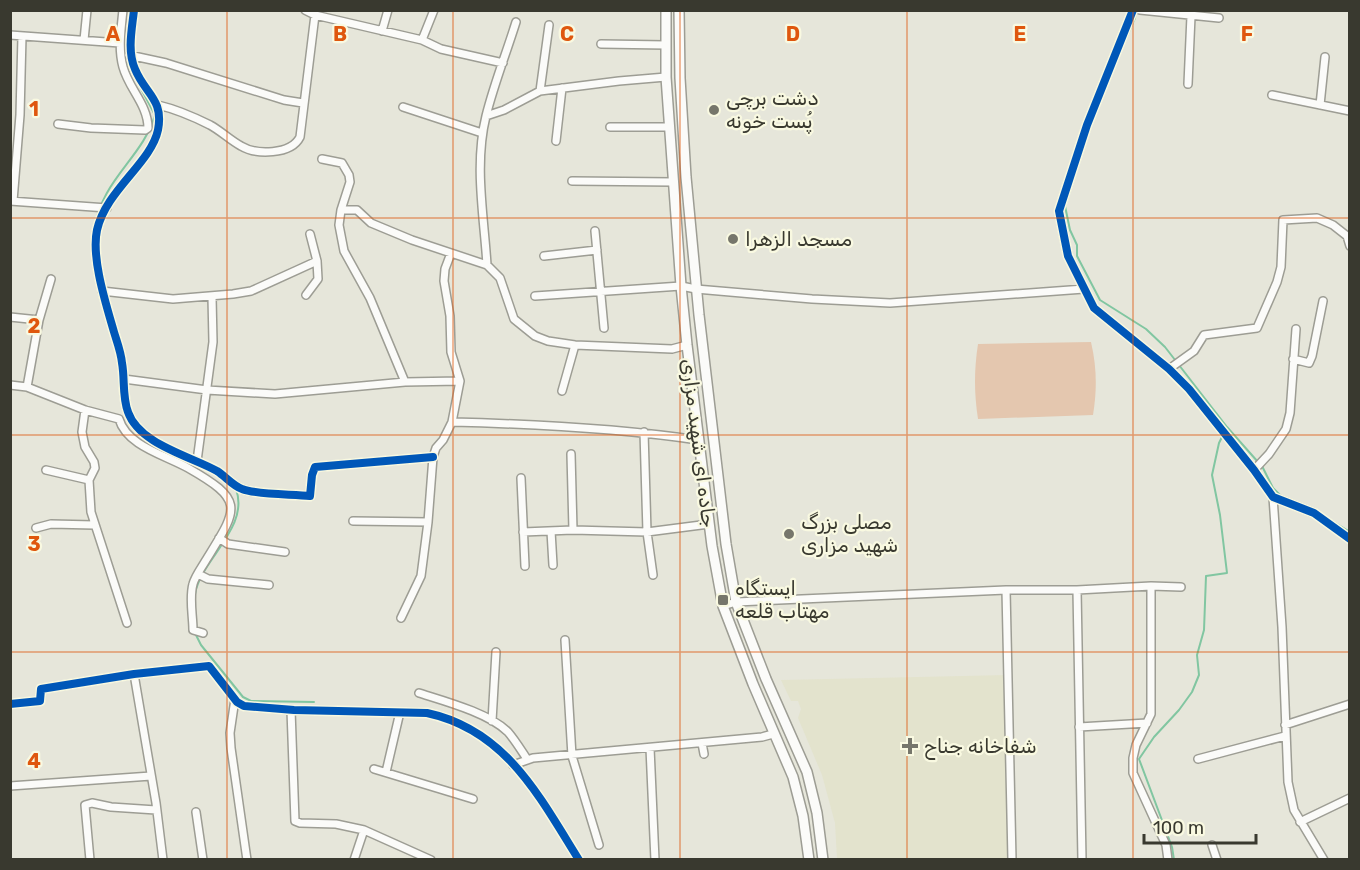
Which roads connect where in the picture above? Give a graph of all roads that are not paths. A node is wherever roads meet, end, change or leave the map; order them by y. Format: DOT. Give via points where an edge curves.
graph roads {
  1 [pos="87,10"];
  2 [pos="123,10"];
  3 [pos="134,10"];
  4 [pos="305,10"];
  5 [pos="388,10"];
  6 [pos="434,10"];
  7 [pos="666,10"];
  8 [pos="679,10"];
  9 [pos="1138,11"];
  10 [pos="315,15"];
  11 [pos="1191,16"];
  12 [pos="1219,18"];
  13 [pos="516,22"];
  14 [pos="549,25"];
  15 [pos="382,31"];
  16 [pos="10,35"];
  17 [pos="22,36"];
  18 [pos="84,40"];
  19 [pos="423,40"];
  20 [pos="120,44"];
  21 [pos="601,44"];
  22 [pos="666,45"];
  23 [pos="121,55"];
  24 [pos="131,55"];
  25 [pos="1325,57"];
  26 [pos="504,63"];
  27 [pos="666,77"];
  28 [pos="1188,84"];
  29 [pos="562,88"];
  30 [pos="540,91"];
  31 [pos="1272,95"];
  32 [pos="303,103"];
  33 [pos="158,105"];
  34 [pos="1320,105"];
  35 [pos="403,108"];
  36 [pos="1350,111"];
  37 [pos="486,116"];
  38 [pos="58,123"];
  39 [pos="610,127"];
  40 [pos="669,127"];
  41 [pos="482,133"];
  42 [pos="556,141"];
  43 [pos="322,159"];
  44 [pos="572,181"];
  45 [pos="673,182"];
  46 [pos="12,201"];
  47 [pos="107,208"];
  48 [pos="341,210"];
  49 [pos="595,231"];
  50 [pos="310,234"];
  51 [pos="1350,246"];
  52 [pos="597,250"];
  53 [pos="451,253"];
  54 [pos="544,256"];
  55 [pos="317,261"];
  56 [pos="487,265"];
  57 [pos="51,279"];
  58 [pos="681,286"];
  59 [pos="696,289"];
  60 [pos="1084,290"];
  61 [pos="102,291"];
  62 [pos="600,291"];
  63 [pos="306,295"];
  64 [pos="535,296"];
  65 [pos="212,297"];
  66 [pos="1323,301"];
  67 [pos="10,317"];
  68 [pos="39,321"];
  69 [pos="604,328"];
  70 [pos="1296,329"];
  71 [pos="575,345"];
  72 [pos="687,345"];
  73 [pos="1293,359"];
  74 [pos="1169,369"];
  75 [pos="124,379"];
  76 [pos="460,381"];
  77 [pos="405,382"];
  78 [pos="10,385"];
  79 [pos="27,387"];
  80 [pos="207,390"];
  81 [pos="562,390"];
  82 [pos="85,410"];
  83 [pos="452,422"];
  84 [pos="644,432"];
  85 [pos="698,440"];
  86 [pos="571,454"];
  87 [pos="433,457"];
  88 [pos="197,461"];
  89 [pos="46,470"];
  90 [pos="1254,470"];
  91 [pos="521,478"];
  92 [pos="89,480"];
  93 [pos="231,490"];
  94 [pos="1273,498"];
  95 [pos="353,521"];
  96 [pos="428,522"];
  97 [pos="710,524"];
  98 [pos="94,525"];
  99 [pos="36,528"];
  100 [pos="573,530"];
  101 [pos="551,531"];
  102 [pos="523,532"];
  103 [pos="647,532"];
  104 [pos="219,538"];
  105 [pos="1350,539"];
  106 [pos="285,552"];
  107 [pos="553,565"];
  108 [pos="525,566"];
  109 [pos="198,574"];
  110 [pos="653,575"];
  111 [pos="269,585"];
  112 [pos="1151,586"];
  113 [pos="1180,586"];
  114 [pos="1006,590"];
  115 [pos="1077,590"];
  116 [pos="736,602"];
  117 [pos="723,606"];
  118 [pos="401,618"];
  119 [pos="127,622"];
  120 [pos="203,633"];
  121 [pos="566,640"];
  122 [pos="496,652"];
  123 [pos="134,674"];
  124 [pos="419,693"];
  125 [pos="235,699"];
  126 [pos="10,704"];
  127 [pos="1350,704"];
  128 [pos="291,710"];
  129 [pos="400,712"];
  130 [pos="492,722"];
  131 [pos="1147,723"];
  132 [pos="1285,725"];
  133 [pos="1079,727"];
  134 [pos="773,734"];
  135 [pos="1285,736"];
  136 [pos="702,743"];
  137 [pos="650,748"];
  138 [pos="704,754"];
  139 [pos="572,756"];
  140 [pos="527,759"];
  141 [pos="1198,759"];
  142 [pos="515,764"];
  143 [pos="374,769"];
  144 [pos="386,772"];
  145 [pos="151,776"];
  146 [pos="10,786"];
  147 [pos="1350,798"];
  148 [pos="474,799"];
  149 [pos="156,810"];
  150 [pos="196,812"];
  151 [pos="1300,822"];
  152 [pos="364,830"];
  153 [pos="599,845"];
  154 [pos="1212,845"];
  155 [pos="90,860"];
  156 [pos="163,860"];
  157 [pos="203,860"];
  158 [pos="247,860"];
  159 [pos="354,860"];
  160 [pos="431,860"];
  161 [pos="579,860"];
  162 [pos="655,860"];
  163 [pos="809,860"];
  164 [pos="823,860"];
  165 [pos="1012,860"];
  166 [pos="1082,860"];
  167 [pos="1168,860"];
  168 [pos="1217,860"];
  169 [pos="1324,860"];
  1 -- 18 [label="street"];
  2 -- 20 [label="street"];
  3 -- 24 [label="street"];
  4 -- 10 [label="street"];
  5 -- 15 [label="street"];
  6 -- 19 [label="street"];
  7 -- 22 [label="main road, جاده ای شهید مزاری"];
  8 -- 59 [label="main road, جاده ای شهید مزاری" via="681,107"];
  9 -- 11 [label="street"];
  9 -- 60 [label="street" via="1087,125 1059,211 1068,256"];
  10 -- 15 [label="street"];
  10 -- 32 [label="street"];
  11 -- 12 [label="street"];
  11 -- 28 [label="street"];
  13 -- 26 [label="street"];
  14 -- 30 [label="street"];
  15 -- 19 [label="street"];
  16 -- 17 [label="street"];
  17 -- 18 [label="street"];
  17 -- 46 [label="street"];
  18 -- 20 [label="street"];
  19 -- 26 [label="street"];
  20 -- 23 [label="street"];
  21 -- 22 [label="street"];
  22 -- 27 [label="main road, جاده ای شهید مزاری"];
  23 -- 24 [label="street"];
  23 -- 38 [label="street" via="127,78 148,116 147,130"];
  24 -- 32 [label="street"];
  24 -- 33 [label="street" via="134,68"];
  25 -- 34 [label="street"];
  26 -- 37 [label="street"];
  27 -- 29 [label="street"];
  27 -- 40 [label="main road, جاده ای شهید مزاری"];
  29 -- 30 [label="street"];
  29 -- 42 [label="street"];
  30 -- 37 [label="street"];
  31 -- 34 [label="street"];
  32 -- 33 [label="street" via="297,143 266,151 241,146 209,124"];
  33 -- 47 [label="street" via="158,132"];
  34 -- 36 [label="street"];
  35 -- 41 [label="street"];
  37 -- 41 [label="street"];
  39 -- 40 [label="street"];
  40 -- 45 [label="main road, جاده ای شهید مزاری"];
  41 -- 56 [label="street" via="480,176"];
  43 -- 48 [label="street" via="342,163 349,175"];
  44 -- 45 [label="street"];
  45 -- 58 [label="main road, جاده ای شهید مزاری"];
  46 -- 47 [label="street"];
  47 -- 61 [label="street" via="97,230"];
  48 -- 53 [label="street" via="357,210 371,224"];
  48 -- 77 [label="street" via="339,225 344,251 370,298"];
  49 -- 52 [label="street"];
  50 -- 55 [label="street"];
  51 -- 74 [label="street" via="1347,236 1324,220 1283,220 1281,267 1257,328 1204,336 1194,351"];
  52 -- 54 [label="street"];
  52 -- 62 [label="street"];
  53 -- 56 [label="street"];
  53 -- 76 [label="street" via="444,281 451,352"];
  55 -- 63 [label="street" via="318,279"];
  55 -- 65 [label="street" via="251,291"];
  56 -- 71 [label="street" via="500,278 514,319 535,336"];
  57 -- 68 [label="street"];
  58 -- 59 [label="street"];
  58 -- 62 [label="street"];
  58 -- 72 [label="main road, جاده ای شهید مزاری"];
  59 -- 60 [label="street" via="890,303"];
  59 -- 116 [label="main road, جاده ای شهید مزاری"];
  60 -- 74 [label="street" via="1094,308"];
  61 -- 65 [label="street" via="173,299"];
  61 -- 75 [label="street"];
  62 -- 64 [label="street"];
  62 -- 69 [label="street"];
  65 -- 80 [label="street" via="213,342"];
  66 -- 73 [label="street" via="1309,363"];
  67 -- 68 [label="street"];
  68 -- 79 [label="street"];
  70 -- 73 [label="street"];
  71 -- 72 [label="street" via="672,350"];
  71 -- 81 [label="street"];
  72 -- 85 [label="main road, جاده ای شهید مزاری"];
  73 -- 90 [label="street" via="1286,429"];
  74 -- 90 [label="street"];
  75 -- 80 [label="street"];
  75 -- 88 [label="street" via="128,414 136,426 150,438"];
  76 -- 77 [label="street"];
  76 -- 83 [label="street"];
  77 -- 80 [label="street" via="275,393"];
  78 -- 79 [label="street"];
  79 -- 82 [label="street"];
  80 -- 88 [label="street"];
  82 -- 92 [label="street" via="82,432 95,468"];
  82 -- 93 [label="street" via="119,419 122,429 155,453"];
  83 -- 84 [label="street"];
  83 -- 87 [label="street"];
  84 -- 85 [label="street"];
  84 -- 103 [label="street"];
  85 -- 97 [label="main road, جاده ای شهید مزاری"];
  86 -- 100 [label="street"];
  87 -- 93 [label="street" via="315,467 310,496"];
  87 -- 96 [label="street"];
  88 -- 93 [label="street" via="223,475"];
  89 -- 92 [label="street"];
  90 -- 94 [label="street"];
  91 -- 102 [label="street"];
  92 -- 98 [label="street"];
  93 -- 104 [label="street" via="231,516"];
  94 -- 105 [label="street" via="1314,513"];
  94 -- 132 [label="street"];
  95 -- 96 [label="street"];
  96 -- 118 [label="street" via="421,576"];
  97 -- 103 [label="street"];
  97 -- 117 [label="main road, جاده ای شهید مزاری"];
  98 -- 99 [label="street" via="51,524"];
  98 -- 119 [label="street"];
  100 -- 101 [label="street"];
  100 -- 103 [label="street"];
  101 -- 102 [label="street"];
  101 -- 107 [label="street"];
  102 -- 108 [label="street"];
  103 -- 110 [label="street"];
  104 -- 106 [label="street" via="228,544"];
  104 -- 109 [label="street"];
  109 -- 111 [label="street" via="208,579"];
  109 -- 120 [label="street" via="192,592 193,630"];
  112 -- 113 [label="street"];
  112 -- 115 [label="street"];
  112 -- 131 [label="street" via="1151,714"];
  114 -- 115 [label="street"];
  114 -- 116 [label="street"];
  114 -- 165 [label="street"];
  115 -- 133 [label="street"];
  116 -- 117 [label="street"];
  116 -- 164 [label="main road, جاده ای شهید مزاری" via="807,772"];
  117 -- 134 [label="main road, جاده ای شهید مزاری"];
  121 -- 139 [label="street"];
  122 -- 130 [label="street"];
  123 -- 125 [label="street" via="209,666"];
  123 -- 126 [label="street" via="41,689 40,701"];
  123 -- 145 [label="street"];
  124 -- 130 [label="street"];
  125 -- 128 [label="street" via="244,706"];
  125 -- 158 [label="street" via="231,748"];
  127 -- 132 [label="street"];
  128 -- 129 [label="street"];
  128 -- 152 [label="street" via="295,821"];
  129 -- 142 [label="street" via="443,716 463,724 497,746"];
  129 -- 144 [label="street"];
  130 -- 140 [label="street" via="507,731"];
  131 -- 133 [label="street"];
  131 -- 167 [label="street" via="1136,745 1133,773 1166,845"];
  132 -- 135 [label="street"];
  133 -- 166 [label="street"];
  134 -- 136 [label="street"];
  134 -- 163 [label="main road, جاده ای شهید مزاری" via="794,777"];
  135 -- 141 [label="street"];
  135 -- 151 [label="street" via="1288,782"];
  136 -- 137 [label="street"];
  136 -- 138 [label="street"];
  137 -- 139 [label="street"];
  137 -- 162 [label="street"];
  139 -- 140 [label="street"];
  139 -- 153 [label="street"];
  140 -- 142 [label="street"];
  142 -- 161 [label="street"];
  143 -- 144 [label="street"];
  144 -- 148 [label="street"];
  145 -- 146 [label="street"];
  145 -- 149 [label="street"];
  147 -- 151 [label="street"];
  149 -- 155 [label="street" via="85,804"];
  149 -- 156 [label="street"];
  150 -- 157 [label="street"];
  151 -- 169 [label="street"];
  152 -- 159 [label="street"];
  152 -- 160 [label="street"];
  154 -- 168 [label="street"];
}
